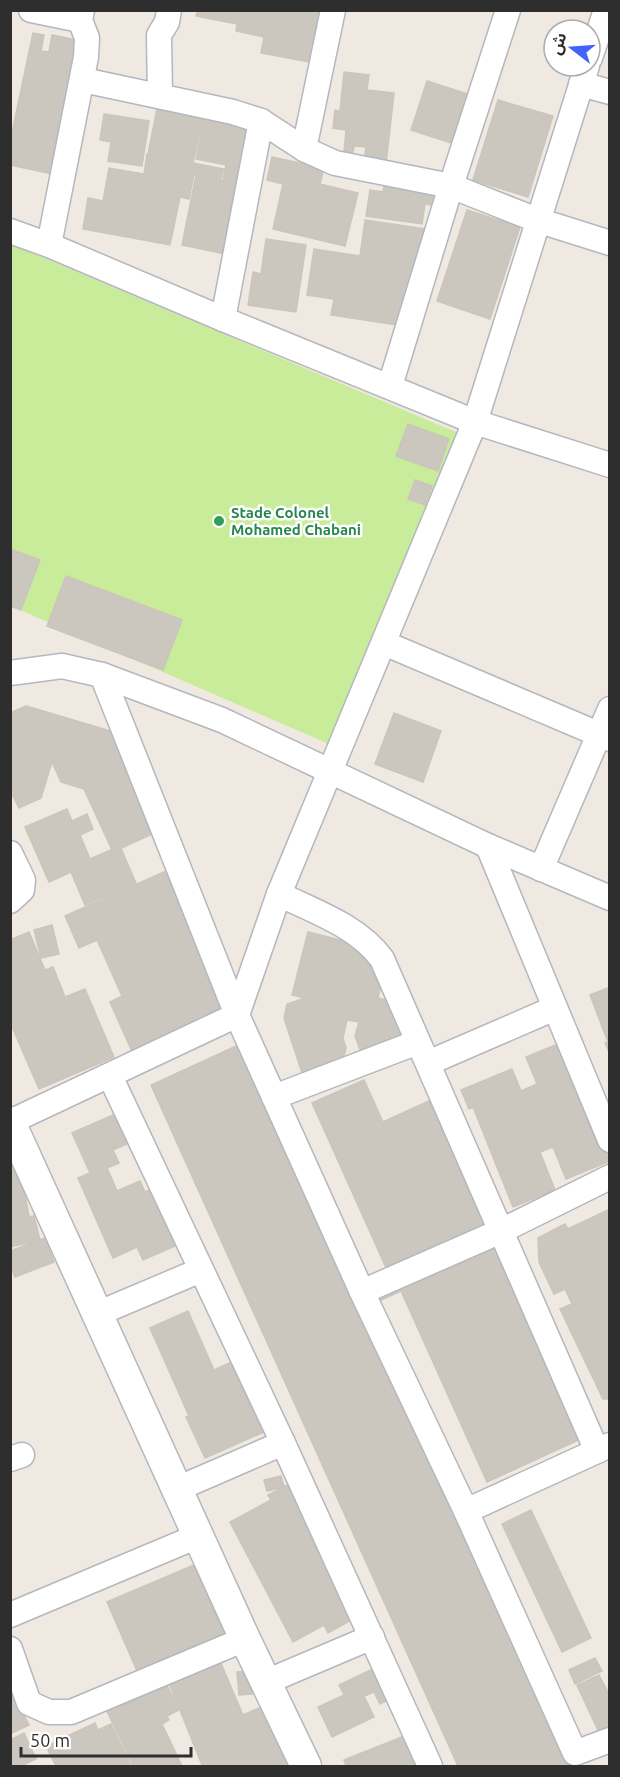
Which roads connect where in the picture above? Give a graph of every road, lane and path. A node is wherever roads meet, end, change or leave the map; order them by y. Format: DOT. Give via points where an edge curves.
graph roads {
  1 [pos="31,10"];
  2 [pos="169,10"];
  3 [pos="333,10"];
  4 [pos="507,10"];
  5 [pos="81,15"];
  6 [pos="583,78"];
  7 [pos="588,78"];
  8 [pos="83,80"];
  9 [pos="609,92"];
  10 [pos="160,96"];
  11 [pos="261,121"];
  12 [pos="304,149"];
  13 [pos="451,186"];
  14 [pos="537,220"];
  15 [pos="10,231"];
  16 [pos="609,243"];
  17 [pos="49,245"];
  18 [pos="223,319"];
  19 [pos="390,386"];
  20 [pos="475,422"];
  21 [pos="609,465"];
  22 [pos="384,643"];
  23 [pos="10,672"];
  24 [pos="102,675"];
  25 [pos="609,709"];
  26 [pos="604,737"];
  27 [pos="331,772"];
  28 [pos="488,846"];
  29 [pos="10,853"];
  30 [pos="541,869"];
  31 [pos="279,894"];
  32 [pos="609,898"];
  33 [pos="10,901"];
  34 [pos="555,1008"];
  35 [pos="237,1015"];
  36 [pos="423,1052"];
  37 [pos="110,1076"];
  38 [pos="274,1097"];
  39 [pos="10,1122"];
  40 [pos="609,1140"];
  41 [pos="609,1177"];
  42 [pos="501,1231"];
  43 [pos="201,1270"];
  44 [pos="362,1292"];
  45 [pos="98,1314"];
  46 [pos="283,1443"];
  47 [pos="603,1448"];
  48 [pos="177,1489"];
  49 [pos="466,1511"];
  50 [pos="198,1536"];
  51 [pos="10,1615"];
  52 [pos="372,1637"];
  53 [pos="245,1639"];
  54 [pos="10,1649"];
  55 [pos="266,1683"];
  56 [pos="609,1740"];
  57 [pos="578,1760"];
  58 [pos="306,1767"];
  59 [pos="430,1767"];
  1 -- 5 [label="street"];
  2 -- 10 [label="street" via="159,36"];
  3 -- 12 [label="street"];
  4 -- 13 [label="street"];
  5 -- 8 [label="street" via="87,38"];
  6 -- 14 [label="street"];
  7 -- 9 [label="street"];
  8 -- 10 [label="street"];
  8 -- 17 [label="street"];
  10 -- 11 [label="street"];
  11 -- 12 [label="street"];
  11 -- 18 [label="street"];
  12 -- 13 [label="street" via="334,163"];
  13 -- 14 [label="street"];
  13 -- 19 [label="street"];
  14 -- 16 [label="street"];
  14 -- 20 [label="street"];
  15 -- 17 [label="street"];
  17 -- 18 [label="street"];
  18 -- 19 [label="street"];
  19 -- 20 [label="street"];
  20 -- 21 [label="street"];
  20 -- 22 [label="street"];
  22 -- 26 [label="street"];
  22 -- 27 [label="street"];
  23 -- 24 [label="street" via="62,666"];
  24 -- 27 [label="street" via="222,720"];
  24 -- 35 [label="street"];
  25 -- 26 [label="street"];
  26 -- 30 [label="street"];
  27 -- 28 [label="street"];
  27 -- 31 [label="street"];
  28 -- 30 [label="street"];
  28 -- 34 [label="street"];
  29 -- 33 [label="street" via="23,880 22,891"];
  30 -- 32 [label="street"];
  31 -- 35 [label="street"];
  31 -- 36 [label="street" via="353,931 372,945 382,959"];
  34 -- 36 [label="street"];
  34 -- 40 [label="street"];
  35 -- 37 [label="street"];
  35 -- 38 [label="street"];
  36 -- 38 [label="street"];
  36 -- 42 [label="street"];
  37 -- 39 [label="street"];
  37 -- 43 [label="street"];
  38 -- 44 [label="street"];
  39 -- 45 [label="street"];
  41 -- 42 [label="street"];
  42 -- 44 [label="street"];
  42 -- 47 [label="street"];
  43 -- 45 [label="street"];
  43 -- 46 [label="street"];
  44 -- 49 [label="street"];
  45 -- 48 [label="street"];
  46 -- 48 [label="street"];
  46 -- 52 [label="street"];
  47 -- 49 [label="street"];
  48 -- 50 [label="street"];
  49 -- 57 [label="street"];
  50 -- 51 [label="street"];
  50 -- 53 [label="street"];
  52 -- 55 [label="street"];
  52 -- 59 [label="street"];
  53 -- 54 [label="street" via="71,1712 49,1712 29,1703"];
  53 -- 55 [label="street"];
  55 -- 58 [label="street"];
  56 -- 57 [label="street"];
}
